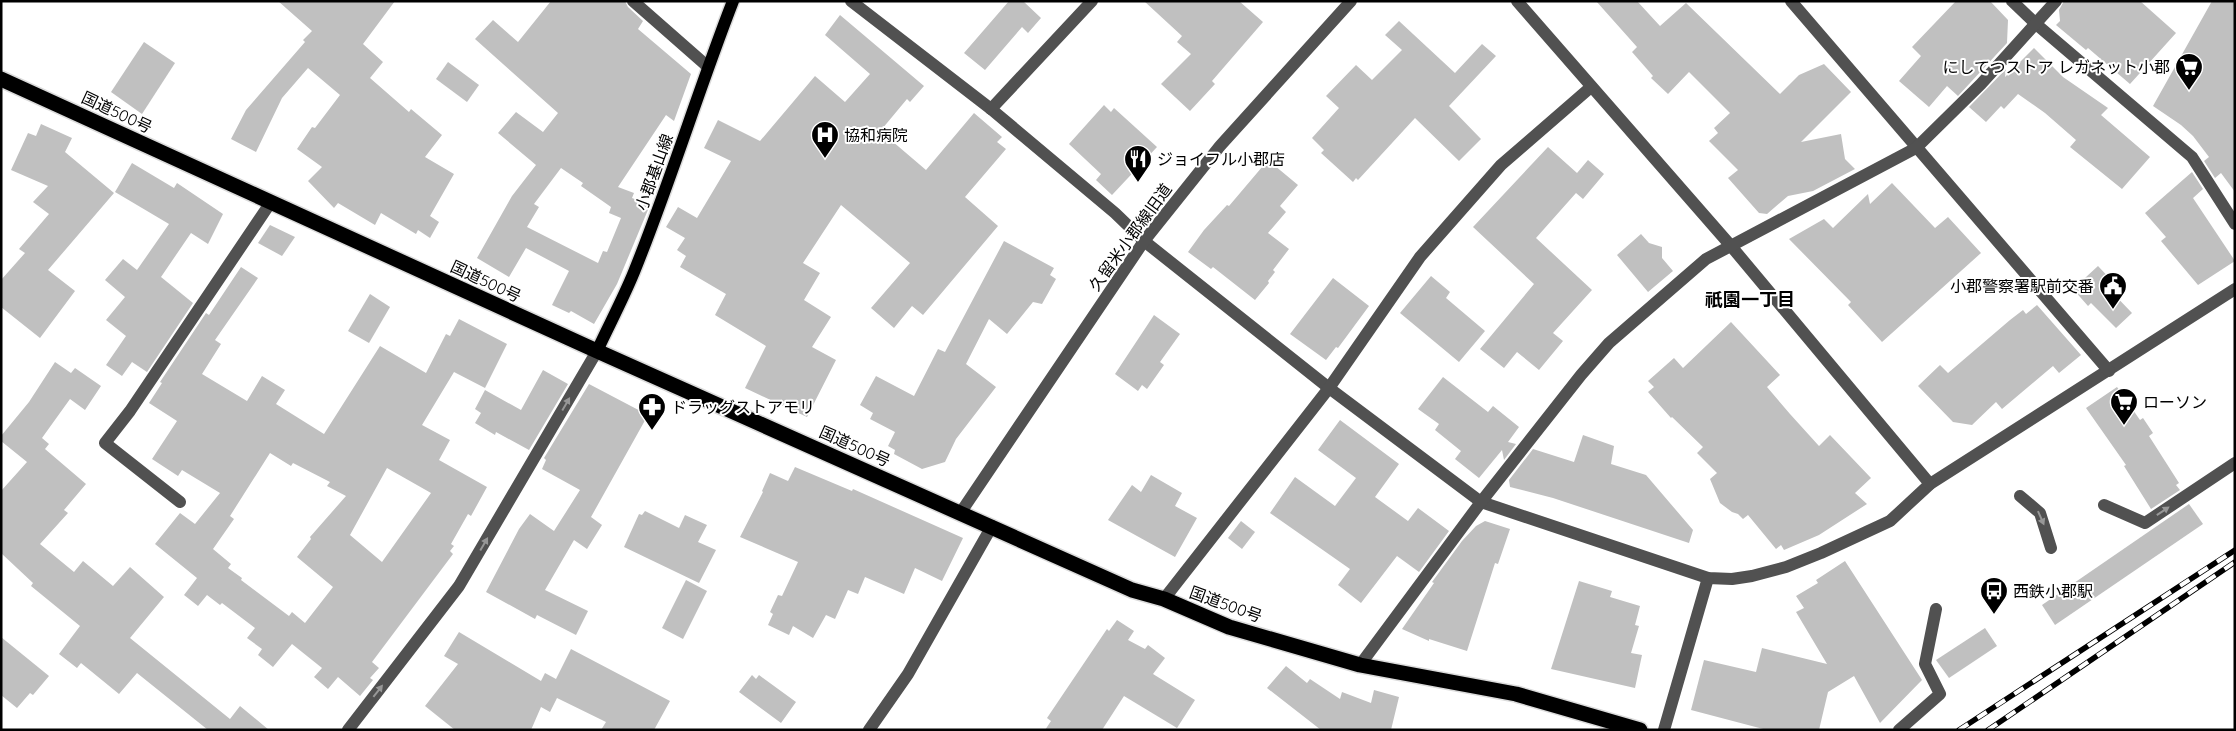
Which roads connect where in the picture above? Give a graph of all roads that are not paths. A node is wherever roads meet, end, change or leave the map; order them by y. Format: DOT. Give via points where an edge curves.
graph roads {
  1 [pos="633,1"];
  2 [pos="733,1"];
  3 [pos="851,1"];
  4 [pos="1092,1"];
  5 [pos="1351,1"];
  6 [pos="1517,1"];
  7 [pos="1791,1"];
  8 [pos="2012,1"];
  9 [pos="2056,1"];
  10 [pos="2036,24"];
  11 [pos="707,66"];
  12 [pos="1,79"];
  13 [pos="1591,87"];
  14 [pos="991,109"];
  15 [pos="1916,148"];
  16 [pos="272,202"];
  17 [pos="2235,224"];
  18 [pos="1144,241"];
  19 [pos="1731,246"];
  20 [pos="2235,289"];
  21 [pos="597,351"];
  22 [pos="2109,371"];
  23 [pos="1329,388"];
  24 [pos="2235,463"];
  25 [pos="1930,484"];
  26 [pos="2020,496"];
  27 [pos="180,502"];
  28 [pos="1481,502"];
  29 [pos="2104,505"];
  30 [pos="961,512"];
  31 [pos="992,526"];
  32 [pos="2051,548"];
  33 [pos="1708,578"];
  34 [pos="1164,599"];
  35 [pos="1936,609"];
  36 [pos="1360,665"];
  37 [pos="348,730"];
  38 [pos="869,730"];
  39 [pos="1640,730"];
  40 [pos="1664,730"];
  41 [pos="1899,730"];
  1 -- 11 [label="street"];
  2 -- 11 [label="main road, 小郡基山線"];
  3 -- 14 [label="street"];
  4 -- 14 [label="street"];
  5 -- 18 [label="street, 久留米小郡線旧道" via="1220,146"];
  6 -- 13 [label="street"];
  7 -- 15 [label="street"];
  8 -- 10 [label="street"];
  9 -- 10 [label="street"];
  10 -- 15 [label="street"];
  10 -- 17 [label="street" via="2192,157"];
  11 -- 21 [label="main road, 小郡基山線" via="637,264"];
  12 -- 16 [label="highway, 国道500号"];
  13 -- 19 [label="street"];
  13 -- 23 [label="street" via="1501,164 1420,257"];
  14 -- 18 [label="street" via="1115,212"];
  15 -- 19 [label="street"];
  15 -- 22 [label="street"];
  16 -- 21 [label="highway, 国道500号"];
  16 -- 27 [label="street" via="105,443"];
  18 -- 23 [label="street"];
  18 -- 30 [label="street, 久留米小郡線旧道"];
  19 -- 25 [label="street"];
  19 -- 28 [label="street" via="1706,260 1609,343"];
  20 -- 22 [label="street"];
  21 -- 30 [label="highway, 国道500号"];
  37 -- 21 [label="street, one-way" via="459,586"];
  22 -- 25 [label="street"];
  23 -- 28 [label="street"];
  23 -- 34 [label="street"];
  29 -- 24 [label="street, one-way" via="2145,523"];
  25 -- 33 [label="street" via="1890,521 1821,553 1752,576"];
  26 -- 32 [label="street, one-way" via="2040,513"];
  28 -- 33 [label="street"];
  28 -- 36 [label="street"];
  30 -- 31 [label="highway, 国道500号"];
  31 -- 34 [label="highway, 国道500号" via="1132,590"];
  31 -- 38 [label="street" via="908,674"];
  33 -- 40 [label="street"];
  34 -- 36 [label="highway, 国道500号" via="1229,627"];
  35 -- 41 [label="street" via="1925,664 1940,694"];
  36 -- 39 [label="highway, 国道500号" via="1516,694"];
}
